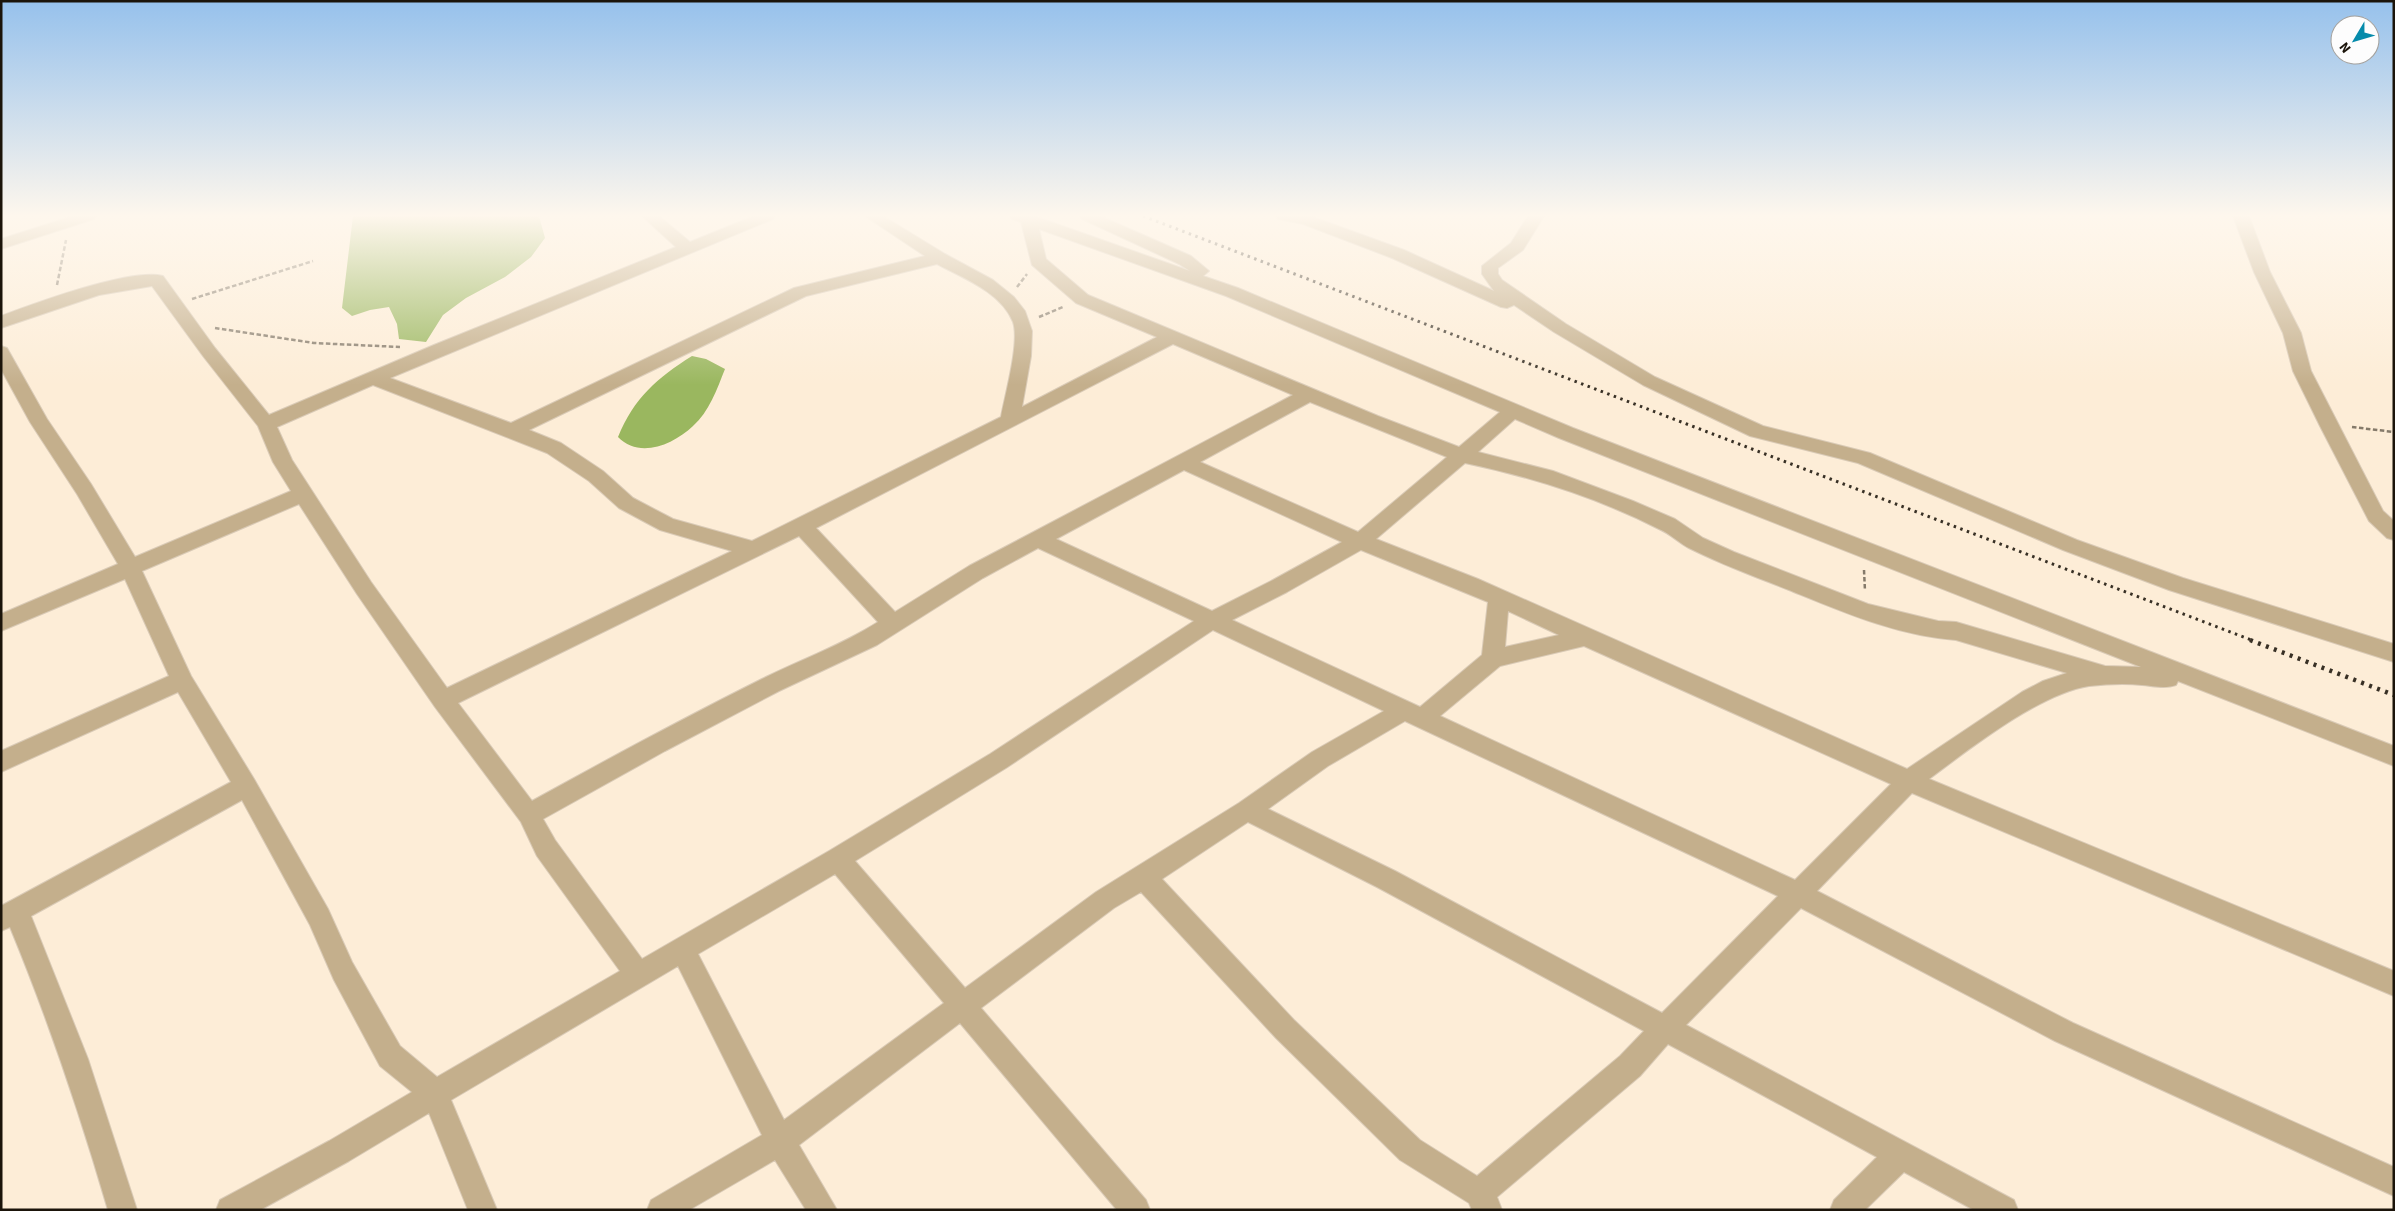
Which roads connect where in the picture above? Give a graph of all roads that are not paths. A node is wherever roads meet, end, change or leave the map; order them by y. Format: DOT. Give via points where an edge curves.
graph roads {
  1 [pos="628,273"];
  2 [pos="880,273"];
  3 [pos="963,273"];
  4 [pos="1051,273"];
  5 [pos="1178,273"];
  6 [pos="1203,273"];
  7 [pos="1443,273"];
  8 [pos="1490,273"];
  9 [pos="2262,273"];
  10 [pos="1232,292"];
  11 [pos="1,322"];
  12 [pos="1560,328"];
  13 [pos="1172,336"];
  14 [pos="1,352"];
  15 [pos="373,378"];
  16 [pos="1309,395"];
  17 [pos="1514,410"];
  18 [pos="1010,421"];
  19 [pos="266,424"];
  20 [pos="512,430"];
  21 [pos="1463,456"];
  22 [pos="1183,462"];
  23 [pos="303,494"];
  24 [pos="802,526"];
  25 [pos="2394,533"];
  26 [pos="1040,540"];
  27 [pos="1360,541"];
  28 [pos="753,549"];
  29 [pos="130,569"];
  30 [pos="1499,598"];
  31 [pos="1212,620"];
  32 [pos="1,623"];
  33 [pos="893,624"];
  34 [pos="1586,637"];
  35 [pos="2394,653"];
  36 [pos="1493,659"];
  37 [pos="2107,676"];
  38 [pos="182,680"];
  39 [pos="2215,688"];
  40 [pos="443,700"];
  41 [pos="1413,714"];
  42 [pos="2394,756"];
  43 [pos="1,762"];
  44 [pos="1909,781"];
  45 [pos="246,786"];
  46 [pos="1247,810"];
  47 [pos="529,815"];
  48 [pos="838,859"];
  49 [pos="1144,877"];
  50 [pos="1798,893"];
  51 [pos="9,915"];
  52 [pos="682,948"];
  53 [pos="638,975"];
  54 [pos="2394,984"];
  55 [pos="961,1007"];
  56 [pos="1664,1029"];
  57 [pos="436,1094"];
  58 [pos="780,1141"];
  59 [pos="1900,1155"];
  60 [pos="2394,1182"];
  61 [pos="1484,1201"];
  62 [pos="123,1210"];
  63 [pos="230,1210"];
  64 [pos="483,1210"];
  65 [pos="661,1210"];
  66 [pos="823,1210"];
  67 [pos="1136,1210"];
  68 [pos="1844,1210"];
  69 [pos="2004,1210"];
  1 -- 15 [label="street"];
  2 -- 20 [label="street" via="800,292"];
  3 -- 18 [label="street" via="1007,299 1023,323"];
  4 -- 13 [label="street" via="1082,299"];
  5 -- 10 [label="street"];
  6 -- 10 [label="street"];
  7 -- 12 [label="street"];
  8 -- 12 [label="street" via="1501,288"];
  9 -- 25 [label="street" via="2292,333 2302,370 2329,426 2376,516"];
  10 -- 17 [label="street"];
  11 -- 19 [label="street" via="53,303 130,282 157,280"];
  12 -- 35 [label="street" via="1649,381 1757,431 1863,458 2070,545 2176,584"];
  13 -- 16 [label="street"];
  13 -- 18 [label="street"];
  14 -- 29 [label="street" via="39,422 84,489"];
  15 -- 19 [label="street"];
  15 -- 20 [label="street"];
  16 -- 21 [label="street"];
  16 -- 22 [label="street"];
  17 -- 21 [label="street"];
  17 -- 39 [label="street"];
  18 -- 24 [label="street"];
  19 -- 23 [label="street" via="283,462"];
  20 -- 28 [label="street" via="554,448 645,515 668,525"];
  21 -- 27 [label="street"];
  21 -- 37 [label="street" via="1546,476 1626,506 1668,524 1696,543 1726,557 1864,612 1938,630 1956,631"];
  22 -- 26 [label="street"];
  22 -- 27 [label="street"];
  23 -- 29 [label="street"];
  23 -- 40 [label="street"];
  24 -- 28 [label="street"];
  24 -- 33 [label="street"];
  26 -- 31 [label="street"];
  26 -- 33 [label="street" via="976,572"];
  27 -- 30 [label="street"];
  27 -- 31 [label="street"];
  28 -- 40 [label="street"];
  29 -- 32 [label="street"];
  29 -- 38 [label="street"];
  30 -- 34 [label="street"];
  30 -- 36 [label="street"];
  31 -- 41 [label="street"];
  31 -- 48 [label="street" via="998,761"];
  33 -- 47 [label="street" via="657,744"];
  34 -- 36 [label="street"];
  34 -- 44 [label="street"];
  36 -- 41 [label="street"];
  37 -- 39 [label="street" via="2144,674"];
  37 -- 44 [label="street" via="2066,682 2034,695"];
  38 -- 43 [label="street"];
  38 -- 45 [label="street"];
  39 -- 42 [label="street"];
  40 -- 47 [label="street"];
  41 -- 46 [label="street" via="1320,759"];
  41 -- 50 [label="street"];
  44 -- 50 [label="street"];
  44 -- 54 [label="street"];
  45 -- 51 [label="street"];
  45 -- 57 [label="street" via="319,917 343,971 390,1056"];
  46 -- 49 [label="street"];
  46 -- 56 [label="street" via="1386,880"];
  47 -- 53 [label="street" via="546,848"];
  48 -- 52 [label="street"];
  48 -- 55 [label="street"];
  49 -- 55 [label="street" via="1105,900"];
  49 -- 61 [label="street" via="1286,1029 1410,1150"];
  50 -- 56 [label="street"];
  50 -- 60 [label="street" via="2064,1032"];
  51 -- 62 [label="street" via="34,951"];
  52 -- 53 [label="street"];
  52 -- 58 [label="street"];
  53 -- 57 [label="street"];
  55 -- 58 [label="street"];
  55 -- 67 [label="street"];
  56 -- 59 [label="street"];
  56 -- 61 [label="street" via="1630,1066"];
  57 -- 63 [label="street"];
  57 -- 64 [label="street"];
  58 -- 65 [label="street"];
  58 -- 66 [label="street"];
  59 -- 68 [label="street"];
  59 -- 69 [label="street"];
}
